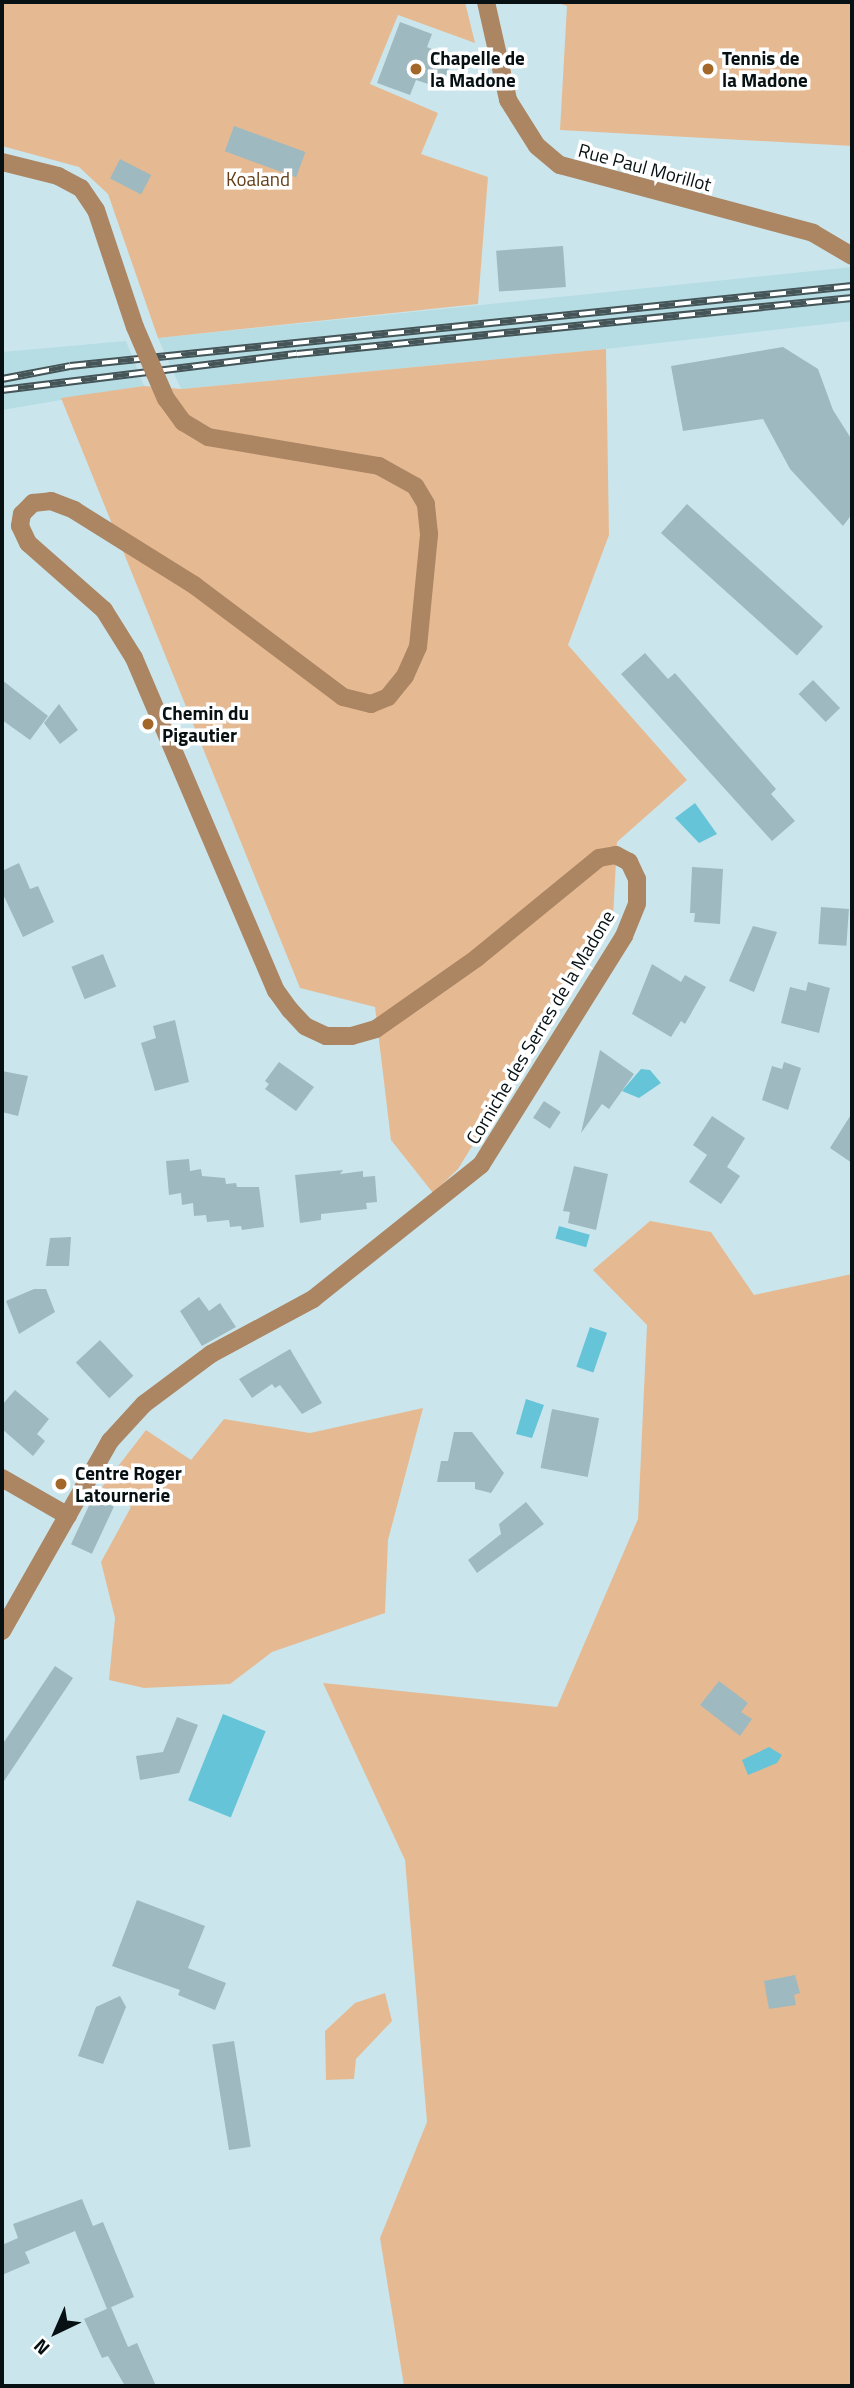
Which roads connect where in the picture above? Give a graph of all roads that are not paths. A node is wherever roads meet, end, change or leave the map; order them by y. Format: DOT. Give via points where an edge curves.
graph roads {
  1 [pos="485,2"];
  2 [pos="2,162"];
  3 [pos="852,256"];
  4 [pos="2,1478"];
  5 [pos="68,1516"];
  6 [pos="2,1631"];
  1 -- 3 [label="street, Rue Paul Morillot" via="508,100 537,146 560,165 813,233"];
  2 -- 5 [label="street, Corniche des Serres de la Madone, bridge" via="58,176 81,188 96,209 135,327 166,399 183,422 208,437 241,446 379,466 415,486 426,504 429,534 418,647 405,676 388,697 371,704 343,697 184,578 74,510 51,502 33,503 22,514 20,526 28,543 104,610 134,658 276,990 290,1010 305,1026 326,1036 352,1036 376,1029 477,958 599,858 616,855 629,862 637,879 637,902 624,936 481,1165 313,1299 211,1354 144,1404 110,1441"];
  4 -- 5 [label="street"];
  5 -- 6 [label="street, Corniche des Serres de la Madone"];
}
